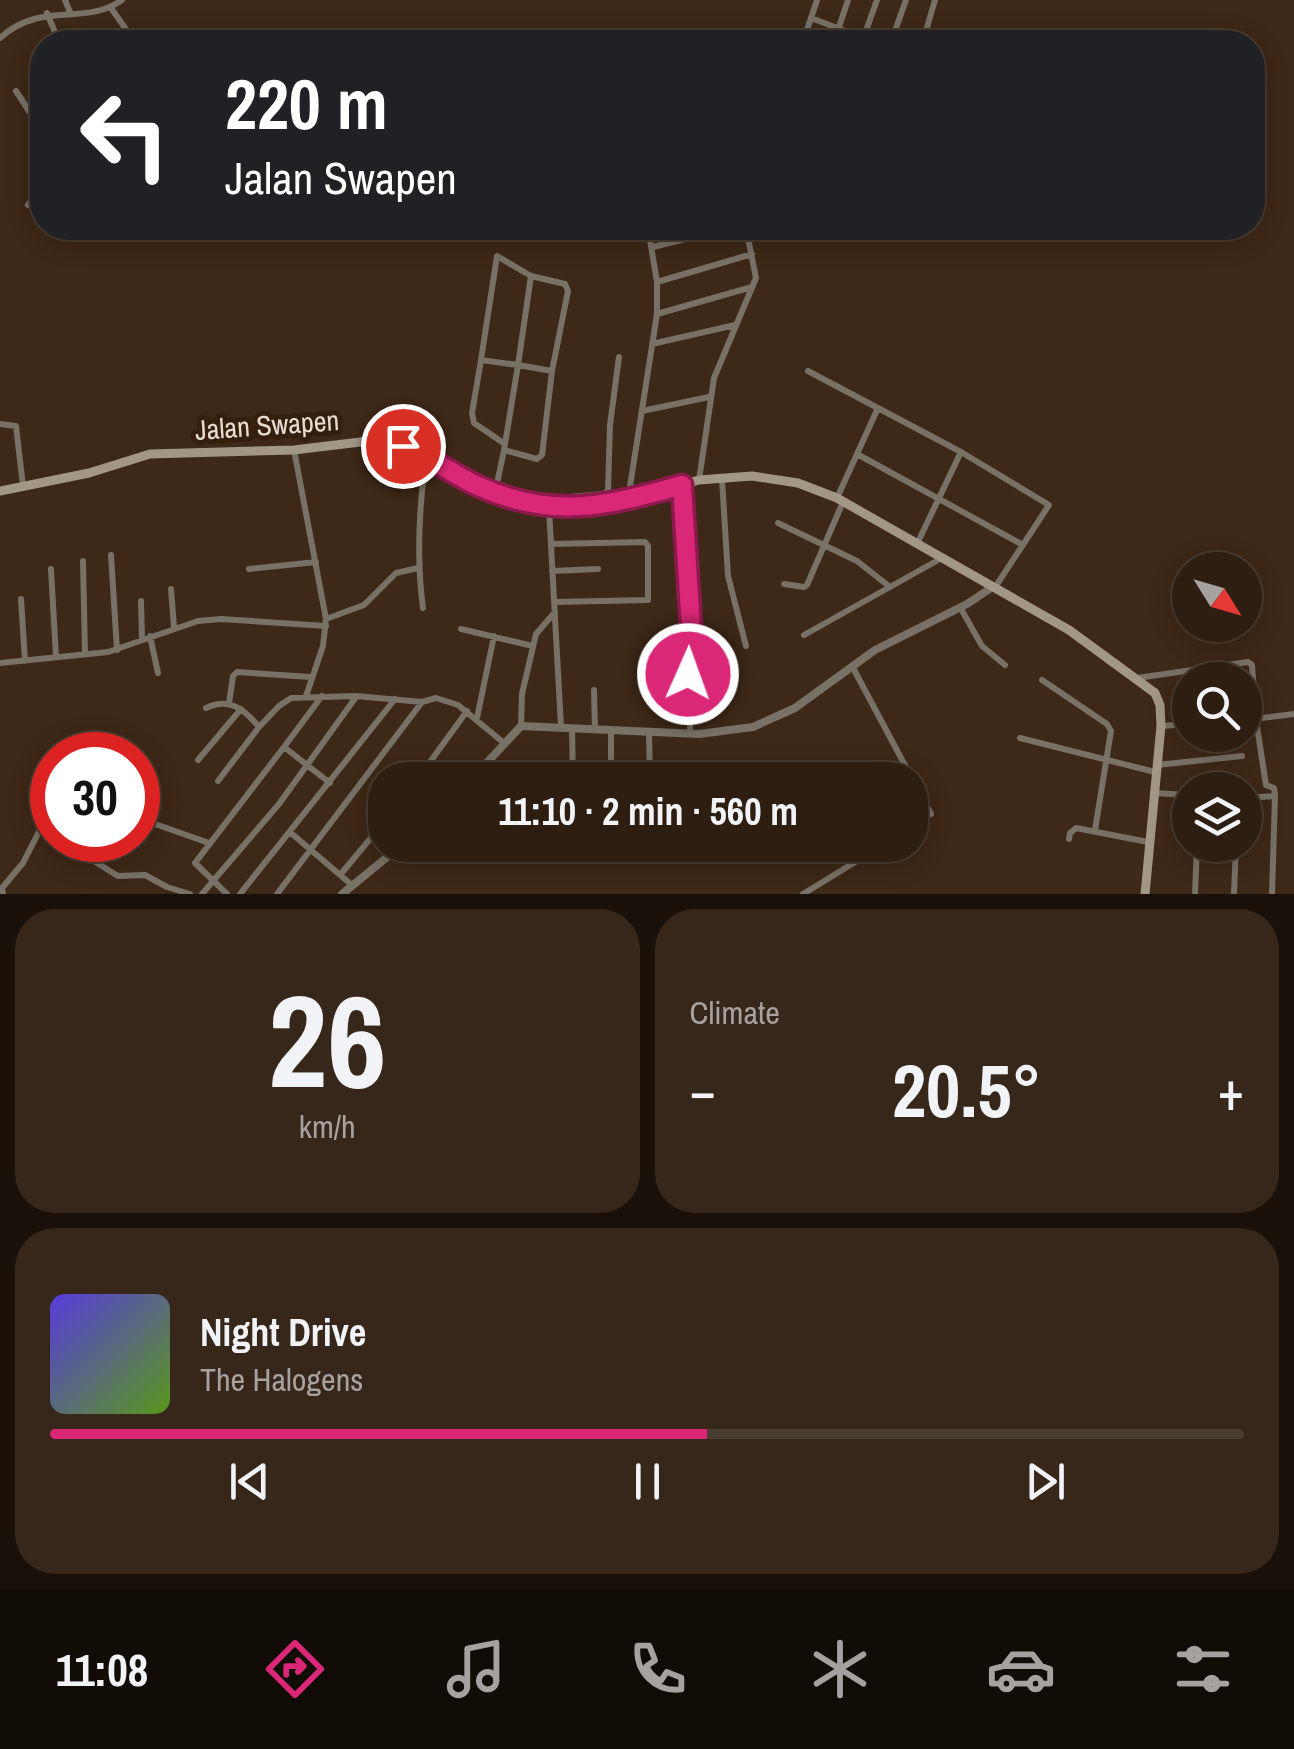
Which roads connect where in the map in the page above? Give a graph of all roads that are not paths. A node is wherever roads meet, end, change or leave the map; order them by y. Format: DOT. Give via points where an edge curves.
graph roads {
  1 [pos="65,0"];
  2 [pos="122,0"];
  3 [pos="817,0"];
  4 [pos="848,0"];
  5 [pos="877,0"];
  6 [pos="906,0"];
  7 [pos="936,0"];
  8 [pos="112,8"];
  9 [pos="70,12"];
  10 [pos="47,13"];
  11 [pos="811,18"];
  12 [pos="54,30"];
  13 [pos="127,30"];
  14 [pos="806,30"];
  15 [pos="838,30"];
  16 [pos="866,30"];
  17 [pos="895,30"];
  18 [pos="926,30"];
  19 [pos="0,38"];
  20 [pos="16,90"];
  21 [pos="30,107"];
  22 [pos="30,203"];
  23 [pos="28,206"];
  24 [pos="652,240"];
  25 [pos="679,240"];
  26 [pos="749,240"];
  27 [pos="654,246"];
  28 [pos="752,254"];
  29 [pos="532,276"];
  30 [pos="657,282"];
  31 [pos="753,286"];
  32 [pos="657,314"];
  33 [pos="736,326"];
  34 [pos="652,344"];
  35 [pos="619,357"];
  36 [pos="481,360"];
  37 [pos="518,365"];
  38 [pos="552,371"];
  39 [pos="808,371"];
  40 [pos="710,397"];
  41 [pos="642,410"];
  42 [pos="878,410"];
  43 [pos="0,424"];
  44 [pos="504,447"];
  45 [pos="294,450"];
  46 [pos="961,452"];
  47 [pos="857,454"];
  48 [pos="426,456"];
  49 [pos="722,478"];
  50 [pos="699,480"];
  51 [pos="682,485"];
  52 [pos="23,486"];
  53 [pos="0,491"];
  54 [pos="495,493"];
  55 [pos="939,498"];
  56 [pos="628,500"];
  57 [pos="840,500"];
  58 [pos="549,508"];
  59 [pos="566,508"];
  60 [pos="778,523"];
  61 [pos="551,544"];
  62 [pos="824,544"];
  63 [pos="916,545"];
  64 [pos="1024,545"];
  65 [pos="111,555"];
  66 [pos="940,559"];
  67 [pos="83,561"];
  68 [pos="316,562"];
  69 [pos="418,568"];
  70 [pos="51,569"];
  71 [pos="249,569"];
  72 [pos="598,569"];
  73 [pos="552,570"];
  74 [pos="978,580"];
  75 [pos="784,584"];
  76 [pos="890,586"];
  77 [pos="171,588"];
  78 [pos="992,589"];
  79 [pos="21,598"];
  80 [pos="975,598"];
  81 [pos="141,600"];
  82 [pos="555,602"];
  83 [pos="960,607"];
  84 [pos="423,608"];
  85 [pos="555,612"];
  86 [pos="326,623"];
  87 [pos="174,627"];
  88 [pos="462,628"];
  89 [pos="804,635"];
  90 [pos="494,636"];
  91 [pos="146,638"];
  92 [pos="533,646"];
  93 [pos="746,646"];
  94 [pos="116,650"];
  95 [pos="85,655"];
  96 [pos="56,658"];
  97 [pos="0,662"];
  98 [pos="25,662"];
  99 [pos="852,665"];
  100 [pos="1004,665"];
  101 [pos="158,673"];
  102 [pos="1172,673"];
  103 [pos="312,677"];
  104 [pos="1137,678"];
  105 [pos="1042,680"];
  106 [pos="594,690"];
  107 [pos="306,696"];
  108 [pos="322,696"];
  109 [pos="356,696"];
  110 [pos="396,698"];
  111 [pos="422,702"];
  112 [pos="230,703"];
  113 [pos="206,708"];
  114 [pos="241,709"];
  115 [pos="467,711"];
  116 [pos="1294,714"];
  117 [pos="476,718"];
  118 [pos="1262,719"];
  119 [pos="1172,725"];
  120 [pos="521,726"];
  121 [pos="1160,726"];
  122 [pos="260,727"];
  123 [pos="561,727"];
  124 [pos="572,728"];
  125 [pos="594,730"];
  126 [pos="611,730"];
  127 [pos="649,732"];
  128 [pos="690,733"];
  129 [pos="1020,738"];
  130 [pos="504,744"];
  131 [pos="284,748"];
  132 [pos="1261,752"];
  133 [pos="1242,756"];
  134 [pos="1106,758"];
  135 [pos="198,760"];
  136 [pos="430,762"];
  137 [pos="488,762"];
  138 [pos="572,762"];
  139 [pos="611,762"];
  140 [pos="650,762"];
  141 [pos="904,762"];
  142 [pos="306,766"];
  143 [pos="1155,768"];
  144 [pos="218,781"];
  145 [pos="330,782"];
  146 [pos="1153,793"];
  147 [pos="1172,794"];
  148 [pos="1275,796"];
  149 [pos="1262,797"];
  150 [pos="928,808"];
  151 [pos="931,814"];
  152 [pos="160,826"];
  153 [pos="1095,830"];
  154 [pos="292,833"];
  155 [pos="1069,839"];
  156 [pos="368,841"];
  157 [pos="1148,842"];
  158 [pos="209,843"];
  159 [pos="30,851"];
  160 [pos="312,851"];
  161 [pos="95,862"];
  162 [pos="382,862"];
  163 [pos="855,862"];
  164 [pos="1196,862"];
  165 [pos="1235,862"];
  166 [pos="340,875"];
  167 [pos="212,881"];
  168 [pos="353,886"];
  169 [pos="4,894"];
  170 [pos="190,894"];
  171 [pos="202,894"];
  172 [pos="227,894"];
  173 [pos="240,894"];
  174 [pos="277,894"];
  175 [pos="342,894"];
  176 [pos="803,894"];
  177 [pos="1145,894"];
  178 [pos="1195,894"];
  179 [pos="1234,894"];
  180 [pos="1272,894"];
  1 -- 9 [label="street"];
  2 -- 8 [label="street"];
  3 -- 11 [label="street"];
  4 -- 15 [label="street"];
  5 -- 16 [label="street"];
  6 -- 17 [label="street"];
  7 -- 18 [label="street"];
  8 -- 9 [label="street"];
  8 -- 13 [label="street"];
  9 -- 10 [label="street"];
  10 -- 12 [label="street"];
  10 -- 19 [label="street"];
  11 -- 14 [label="street"];
  11 -- 15 [label="street"];
  20 -- 21 [label="street"];
  22 -- 23 [label="street"];
  24 -- 27 [label="street"];
  25 -- 27 [label="street"];
  26 -- 28 [label="street"];
  27 -- 30 [label="street"];
  28 -- 30 [label="street"];
  28 -- 31 [label="street"];
  29 -- 36 [label="street" via="496,257"];
  29 -- 37 [label="street"];
  29 -- 38 [label="street" via="568,288"];
  30 -- 32 [label="street"];
  31 -- 32 [label="street"];
  31 -- 33 [label="street"];
  32 -- 34 [label="street"];
  33 -- 34 [label="street"];
  33 -- 40 [label="street"];
  34 -- 41 [label="street"];
  35 -- 59 [label="street" via="608,491 570,497"];
  36 -- 37 [label="street"];
  36 -- 44 [label="street" via="472,420"];
  37 -- 38 [label="street"];
  37 -- 44 [label="street"];
  38 -- 44 [label="street" via="541,458"];
  39 -- 42 [label="street"];
  40 -- 41 [label="street"];
  40 -- 50 [label="street"];
  41 -- 56 [label="street"];
  42 -- 46 [label="street"];
  42 -- 47 [label="street"];
  43 -- 52 [label="street" via="16,426"];
  44 -- 54 [label="street"];
  45 -- 48 [label="main road, Jalan Swapen" via="377,440"];
  45 -- 52 [label="main road, Jalan Swapen" via="159,453"];
  45 -- 68 [label="street"];
  46 -- 55 [label="street"];
  46 -- 64 [label="street" via="1049,506"];
  47 -- 55 [label="street"];
  47 -- 57 [label="street"];
  48 -- 54 [label="main road, Jalan Swapen"];
  48 -- 69 [label="street"];
  49 -- 50 [label="main road, Jalan Swapen"];
  49 -- 57 [label="main road, Jalan Swapen" via="775,478"];
  49 -- 93 [label="street" via="728,576"];
  50 -- 51 [label="main road, Jalan Swapen"];
  51 -- 56 [label="main road, Jalan Swapen"];
  51 -- 128 [label="street"];
  52 -- 53 [label="main road, Jalan Swapen"];
  54 -- 58 [label="main road, Jalan Swapen"];
  55 -- 63 [label="street"];
  55 -- 64 [label="street"];
  56 -- 59 [label="main road, Jalan Swapen"];
  57 -- 62 [label="street"];
  57 -- 63 [label="main road, Jalan Swapen"];
  58 -- 59 [label="main road, Jalan Swapen"];
  58 -- 61 [label="street"];
  60 -- 62 [label="street"];
  61 -- 73 [label="street"];
  61 -- 82 [label="street" via="648,546 648,600"];
  62 -- 75 [label="street" via="806,586"];
  62 -- 76 [label="street"];
  63 -- 66 [label="main road, Jalan Swapen"];
  64 -- 78 [label="street"];
  65 -- 94 [label="street"];
  66 -- 74 [label="main road, Jalan Swapen"];
  66 -- 76 [label="street"];
  67 -- 95 [label="street"];
  68 -- 71 [label="street"];
  68 -- 86 [label="street"];
  69 -- 84 [label="street"];
  69 -- 86 [label="street" via="396,573 364,605"];
  70 -- 96 [label="street"];
  72 -- 73 [label="street"];
  73 -- 82 [label="street"];
  74 -- 78 [label="main road, Jalan Swapen"];
  74 -- 80 [label="street"];
  76 -- 89 [label="street"];
  77 -- 87 [label="street"];
  78 -- 80 [label="street"];
  78 -- 104 [label="main road, Jalan Swapen" via="1069,630"];
  79 -- 98 [label="street"];
  80 -- 83 [label="street"];
  81 -- 91 [label="street"];
  82 -- 85 [label="street"];
  83 -- 99 [label="street"];
  83 -- 100 [label="street" via="982,646"];
  85 -- 92 [label="street" via="537,630"];
  85 -- 123 [label="street"];
  86 -- 87 [label="street" via="221,619"];
  86 -- 103 [label="street"];
  87 -- 91 [label="street"];
  88 -- 90 [label="street"];
  90 -- 92 [label="street"];
  90 -- 117 [label="street"];
  91 -- 94 [label="street"];
  91 -- 101 [label="street"];
  92 -- 120 [label="street"];
  94 -- 95 [label="street"];
  95 -- 96 [label="street"];
  96 -- 98 [label="street"];
  97 -- 98 [label="street"];
  99 -- 128 [label="street" via="774,719 740,730"];
  99 -- 141 [label="street"];
  102 -- 104 [label="street"];
  103 -- 107 [label="street"];
  103 -- 112 [label="street" via="237,672"];
  104 -- 121 [label="main road" via="1157,698"];
  105 -- 134 [label="street" via="1107,724"];
  106 -- 125 [label="street"];
  107 -- 108 [label="street"];
  107 -- 122 [label="street" via="284,702"];
  108 -- 109 [label="street"];
  108 -- 131 [label="street"];
  109 -- 110 [label="street"];
  109 -- 142 [label="street"];
  110 -- 111 [label="street"];
  110 -- 145 [label="street"];
  111 -- 115 [label="street" via="442,699"];
  111 -- 160 [label="street"];
  112 -- 113 [label="street"];
  112 -- 114 [label="street"];
  114 -- 122 [label="street"];
  114 -- 135 [label="street"];
  115 -- 117 [label="street"];
  115 -- 136 [label="street"];
  116 -- 118 [label="street"];
  117 -- 130 [label="street"];
  119 -- 121 [label="street"];
  120 -- 123 [label="street"];
  120 -- 130 [label="street"];
  121 -- 143 [label="main road"];
  122 -- 144 [label="street"];
  123 -- 124 [label="street"];
  124 -- 125 [label="street"];
  124 -- 138 [label="street"];
  125 -- 126 [label="street"];
  126 -- 127 [label="street"];
  126 -- 139 [label="street"];
  127 -- 128 [label="street"];
  127 -- 140 [label="street"];
  129 -- 134 [label="street"];
  130 -- 137 [label="street"];
  131 -- 142 [label="street"];
  131 -- 158 [label="street"];
  132 -- 148 [label="street" via="1266,785"];
  133 -- 143 [label="street"];
  134 -- 143 [label="street"];
  134 -- 153 [label="street"];
  142 -- 145 [label="street"];
  142 -- 167 [label="street"];
  143 -- 146 [label="main road"];
  145 -- 154 [label="street"];
  146 -- 147 [label="street"];
  146 -- 157 [label="main road"];
  148 -- 149 [label="street"];
  148 -- 180 [label="street"];
  150 -- 151 [label="street"];
  152 -- 158 [label="street"];
  153 -- 155 [label="street" via="1074,828"];
  153 -- 157 [label="street"];
  154 -- 160 [label="street"];
  154 -- 173 [label="street"];
  156 -- 166 [label="street"];
  157 -- 177 [label="main road"];
  158 -- 167 [label="street" via="195,862"];
  159 -- 169 [label="street"];
  160 -- 166 [label="street"];
  160 -- 174 [label="street"];
  161 -- 170 [label="street" via="118,876 145,875"];
  162 -- 168 [label="street"];
  163 -- 176 [label="street"];
  164 -- 178 [label="street"];
  165 -- 179 [label="street"];
  166 -- 168 [label="street"];
  167 -- 171 [label="street"];
  167 -- 172 [label="street"];
  168 -- 175 [label="street"];
}
